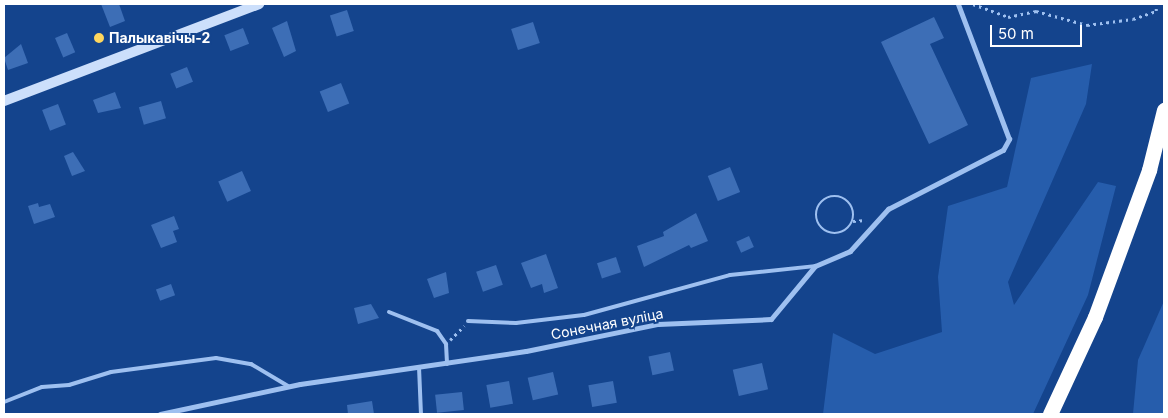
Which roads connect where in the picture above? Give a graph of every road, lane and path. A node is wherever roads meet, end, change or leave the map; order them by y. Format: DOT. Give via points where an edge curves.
graph roads {
  1 [pos="259,4"];
  2 [pos="958,4"];
  3 [pos="973,4"];
  4 [pos="1156,4"];
  5 [pos="4,101"];
  6 [pos="1164,110"];
  7 [pos="853,220"];
  8 [pos="875,220"];
  9 [pos="815,266"];
  10 [pos="389,312"];
  11 [pos="468,321"];
  12 [pos="446,344"];
  13 [pos="447,364"];
  14 [pos="419,367"];
  15 [pos="288,386"];
  16 [pos="4,402"];
  17 [pos="160,414"];
  18 [pos="422,414"];
  19 [pos="1050,414"];
  1 -- 5 [label="street"];
  2 -- 8 [label="street, Сонечная вуліца" via="1009,139 1003,150 924,189"];
  3 -- 4 [label="path" via="1008,17 1036,11 1087,25 1133,19 1156,11"];
  6 -- 19 [label="highway" via="1149,170 1095,317"];
  7 -- 7 [label="path" via="850,204 841,197 829,197 817,209 817,220 829,233 841,233"];
  7 -- 8 [label="path"];
  8 -- 9 [label="street, Сонечная вуліца" via="850,252"];
  9 -- 11 [label="lane" via="730,275 584,315 516,323"];
  9 -- 13 [label="street, Сонечная вуліца" via="771,318 658,324"];
  10 -- 12 [label="lane" via="437,331"];
  11 -- 12 [label="path"];
  12 -- 13 [label="lane"];
  13 -- 14 [label="street, Сонечная вуліца"];
  14 -- 15 [label="street, Сонечная вуліца"];
  14 -- 18 [label="lane"];
  15 -- 16 [label="lane" via="251,364 216,358 111,372 69,385 42,387"];
  15 -- 17 [label="street, Сонечная вуліца"];
}
